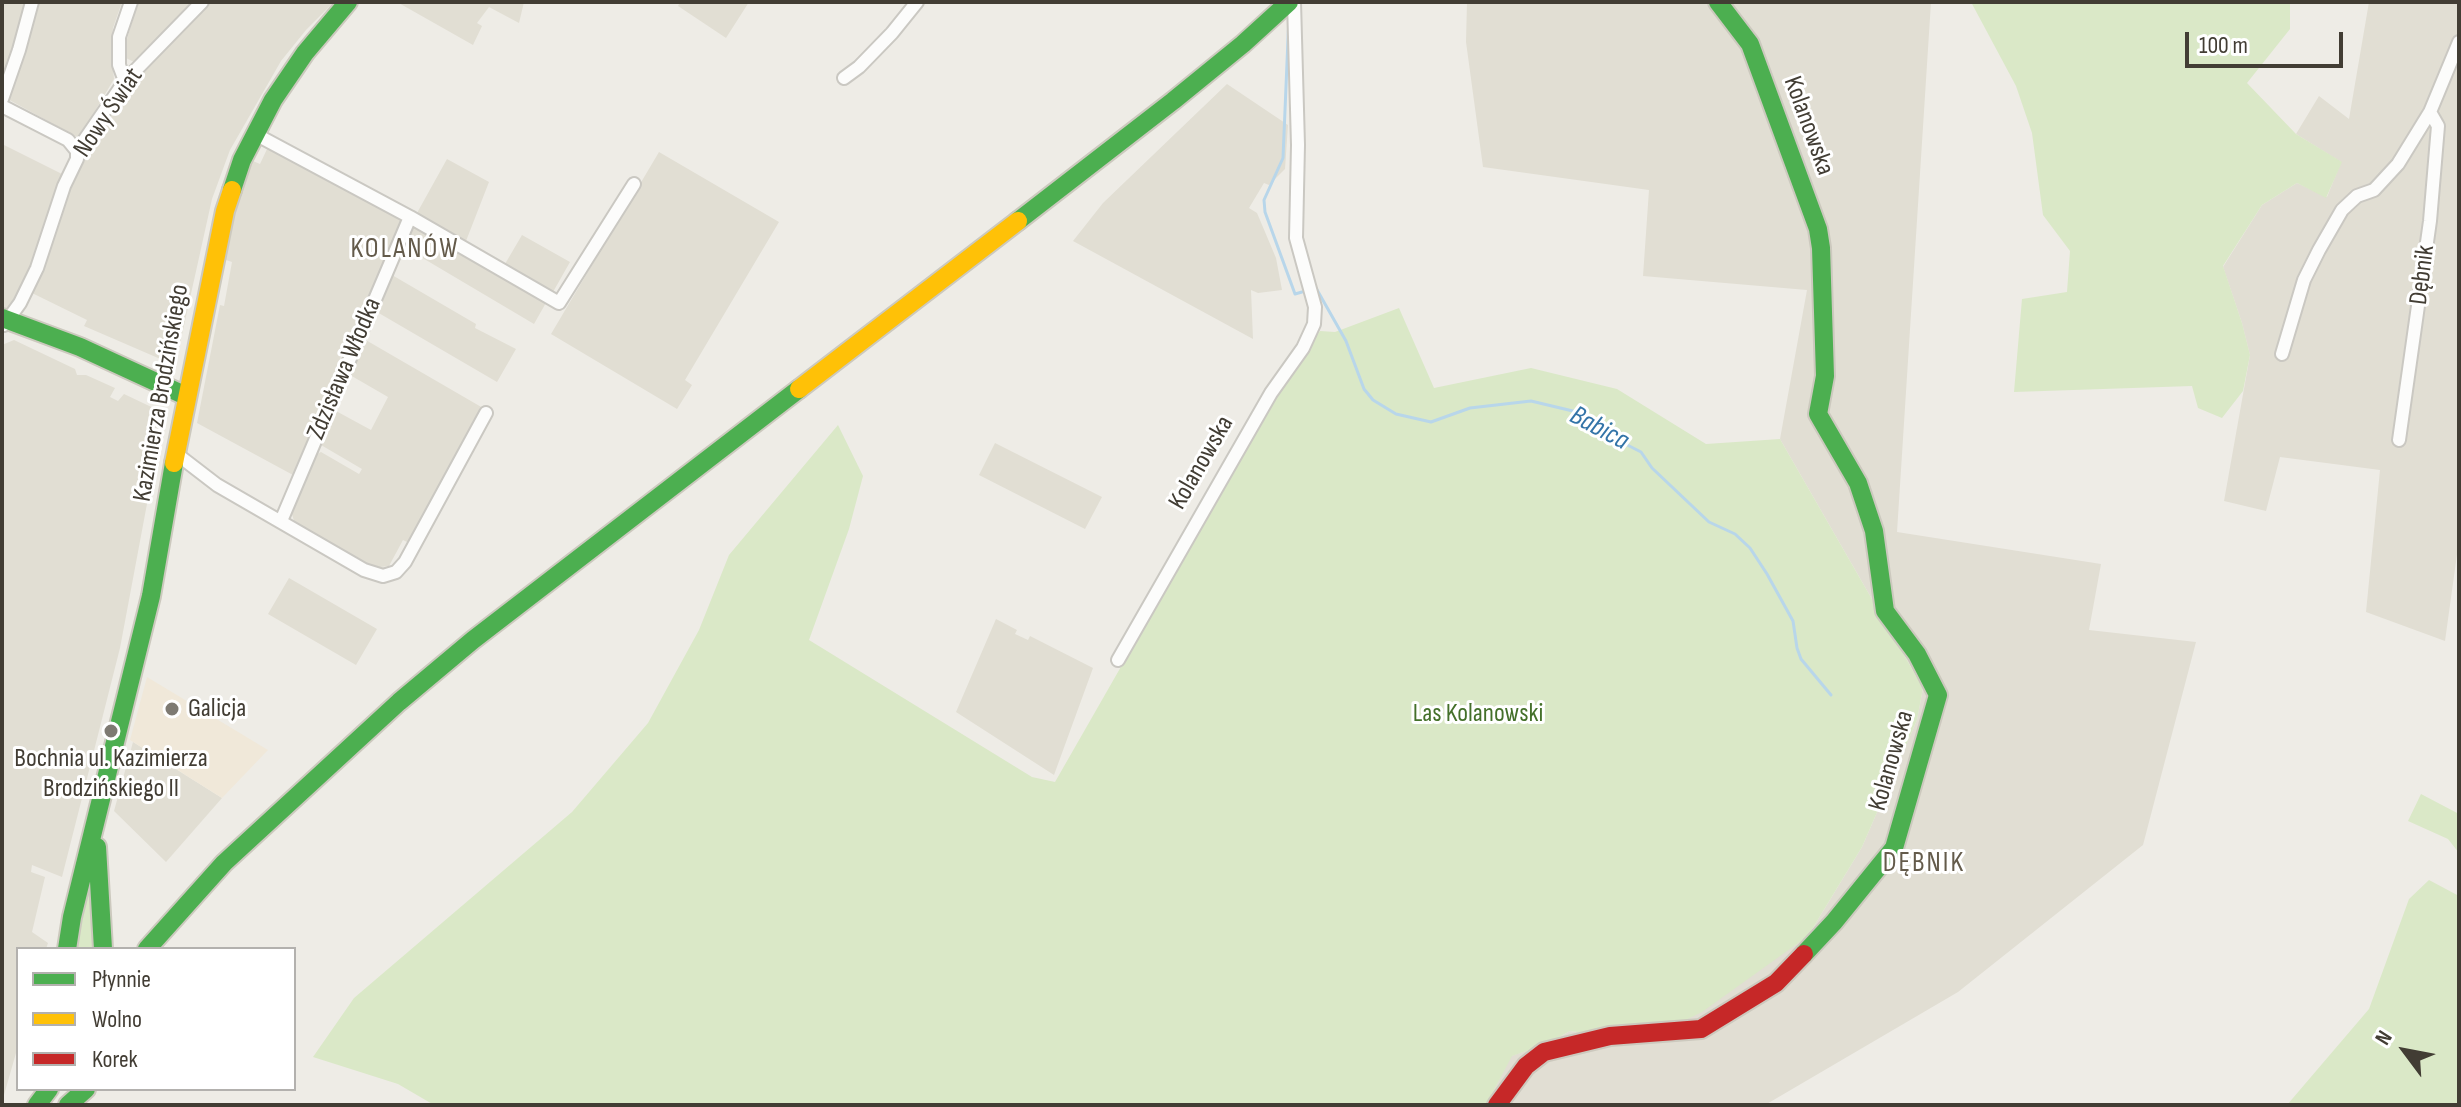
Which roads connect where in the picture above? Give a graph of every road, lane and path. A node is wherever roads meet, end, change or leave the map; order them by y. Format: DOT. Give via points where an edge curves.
graph roads {
  1 [pos="32,2"];
  2 [pos="131,2"];
  3 [pos="202,2"];
  4 [pos="348,2"];
  5 [pos="917,2"];
  6 [pos="1718,2"];
  7 [pos="1288,5"];
  8 [pos="2459,42"];
  9 [pos="844,78"];
  10 [pos="125,81"];
  11 [pos="2,99"];
  12 [pos="2,106"];
  13 [pos="2430,112"];
  14 [pos="255,134"];
  15 [pos="77,151"];
  16 [pos="634,184"];
  17 [pos="410,217"];
  18 [pos="4,322"];
  19 [pos="2282,354"];
  20 [pos="186,396"];
  21 [pos="486,413"];
  22 [pos="2399,440"];
  23 [pos="178,455"];
  24 [pos="281,521"];
  25 [pos="1118,660"];
  26 [pos="288,806"];
  27 [pos="96,824"];
  28 [pos="67,947"];
  29 [pos="103,947"];
  30 [pos="149,947"];
  31 [pos="161,947"];
  32 [pos="84,1091"];
  33 [pos="68,1105"];
  34 [pos="1497,1105"];
  1 -- 11 [label="street"];
  2 -- 10 [label="street" via="119,37"];
  3 -- 10 [label="street, Nowy Świat"];
  4 -- 14 [label="main road, Kazimierza Brodzińskiego" via="289,75"];
  5 -- 9 [label="street"];
  6 -- 34 [label="main road, Kolanowska" via="1750,44 1818,229 1825,376 1818,414 1858,483 1874,531 1885,611 1917,654 1938,695 1894,848 1776,983 1701,1029 1610,1036 1544,1052 1526,1066"];
  7 -- 25 [label="street, Kolanowska" via="1298,145 1296,238 1315,307 1314,324"];
  7 -- 26 [label="main road" via="1173,101 473,640"];
  8 -- 13 [label="street"];
  10 -- 15 [label="street, Nowy Świat"];
  12 -- 15 [label="street" via="68,140"];
  13 -- 19 [label="street" via="2385,180 2342,210 2304,280"];
  13 -- 22 [label="street, Dębnik" via="2438,126 2430,221"];
  14 -- 17 [label="street"];
  14 -- 20 [label="main road, Kazimierza Brodzińskiego" via="225,211"];
  15 -- 18 [label="street, Nowy Świat" via="37,268"];
  16 -- 17 [label="street" via="559,303"];
  17 -- 24 [label="street, Zdzisława Włodka"];
  18 -- 20 [label="main road" via="80,347"];
  20 -- 23 [label="main road, Kazimierza Brodzińskiego"];
  21 -- 24 [label="street" via="396,572 383,576 364,570"];
  23 -- 24 [label="street" via="217,485"];
  23 -- 27 [label="main road, Kazimierza Brodzińskiego" via="151,596"];
  26 -- 30 [label="main road" via="211,876"];
  26 -- 31 [label="main road"];
  27 -- 28 [label="main road, Kazimierza Brodzińskiego"];
  27 -- 29 [label="main road, Kazimierza Brodzińskiego"];
  32 -- 33 [label="main road"];
}
